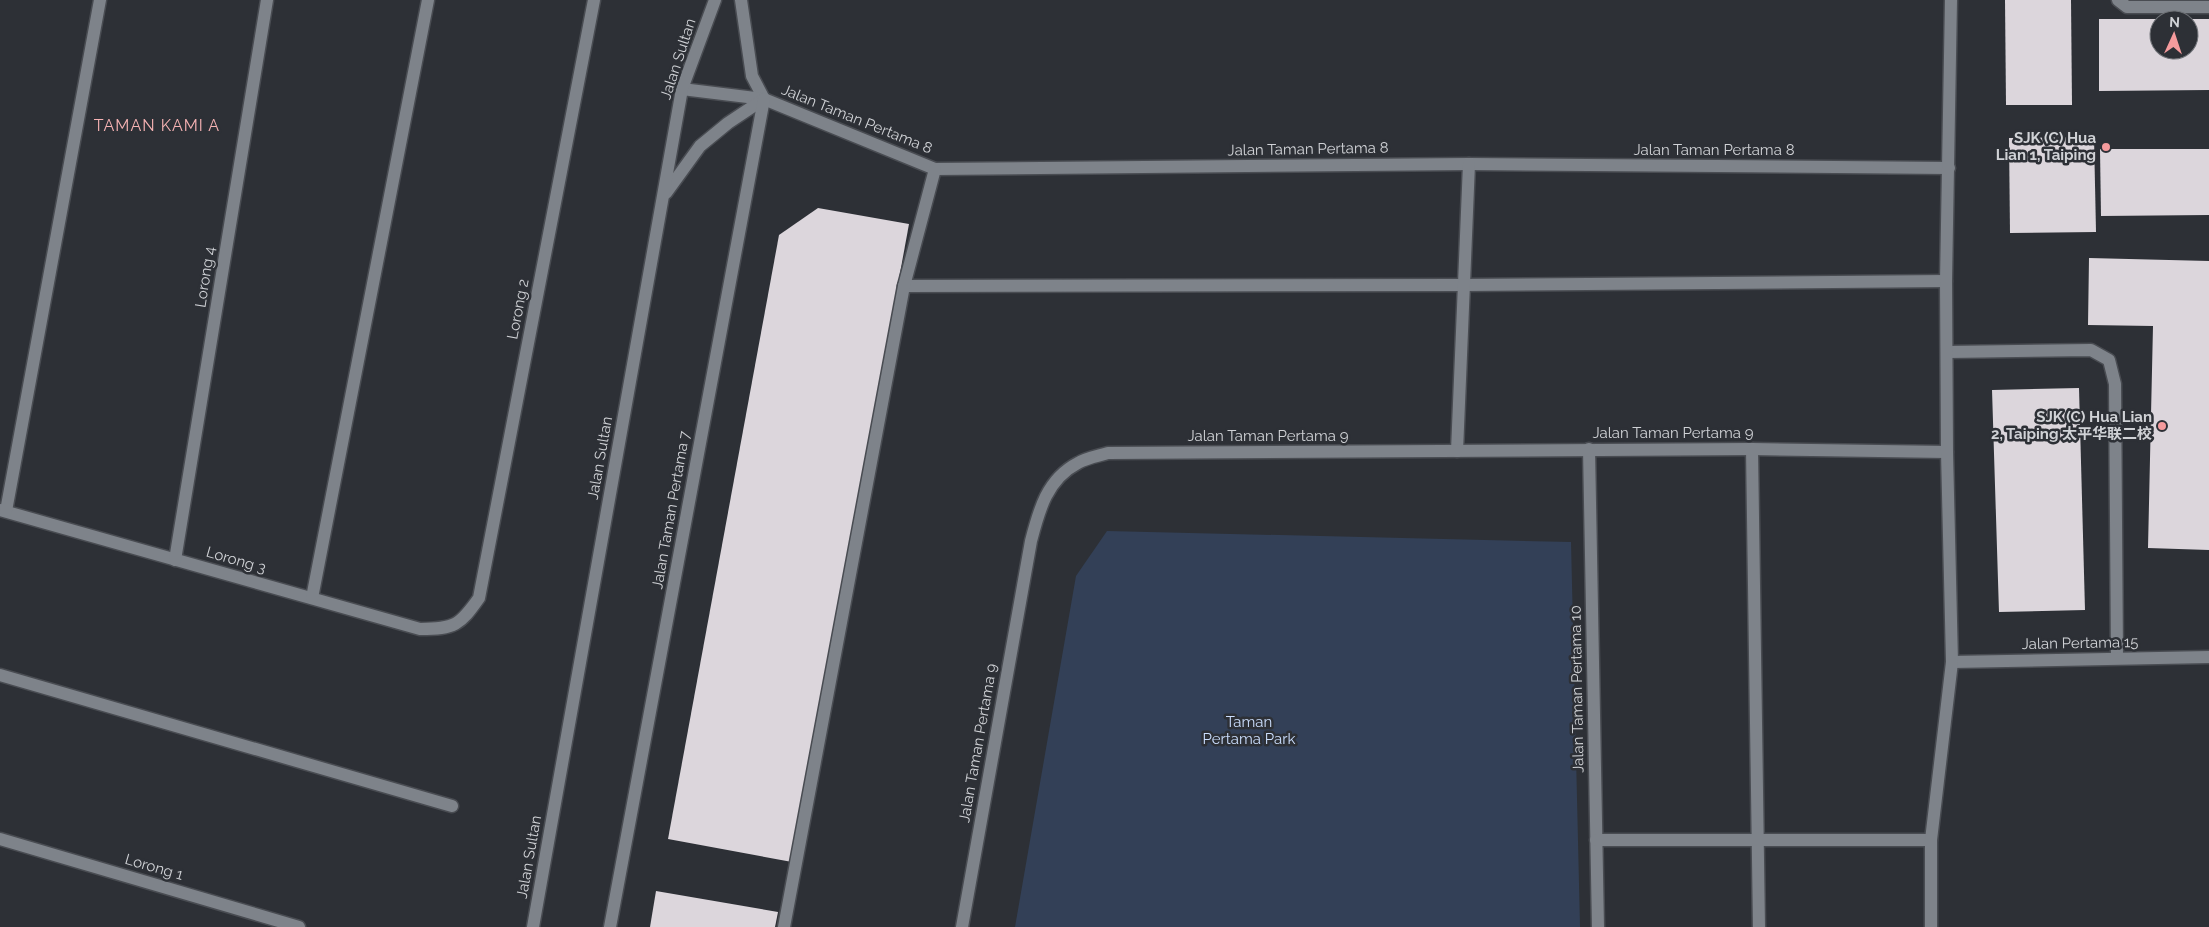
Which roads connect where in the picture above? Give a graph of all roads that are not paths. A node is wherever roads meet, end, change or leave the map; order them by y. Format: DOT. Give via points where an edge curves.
graph roads {
  1 [pos="100,0"];
  2 [pos="267,0"];
  3 [pos="428,0"];
  4 [pos="594,0"];
  5 [pos="715,0"];
  6 [pos="741,0"];
  7 [pos="1951,0"];
  8 [pos="2118,0"];
  9 [pos="2209,7"];
  10 [pos="682,89"];
  11 [pos="764,99"];
  12 [pos="1469,164"];
  13 [pos="1949,168"];
  14 [pos="935,169"];
  15 [pos="663,198"];
  16 [pos="1946,281"];
  17 [pos="1464,285"];
  18 [pos="904,286"];
  19 [pos="1948,352"];
  20 [pos="1752,449"];
  21 [pos="1589,450"];
  22 [pos="1457,451"];
  23 [pos="1947,452"];
  24 [pos="3,511"];
  25 [pos="175,560"];
  26 [pos="312,598"];
  27 [pos="463,620"];
  28 [pos="2209,657"];
  29 [pos="2117,658"];
  30 [pos="1952,662"];
  31 [pos="0,675"];
  32 [pos="452,806"];
  33 [pos="0,839"];
  34 [pos="1596,840"];
  35 [pos="1759,840"];
  36 [pos="1931,840"];
  37 [pos="299,927"];
  38 [pos="533,927"];
  39 [pos="610,927"];
  40 [pos="784,927"];
  41 [pos="962,927"];
  42 [pos="1598,927"];
  43 [pos="1759,927"];
  44 [pos="1932,927"];
  1 -- 24 [label="street"];
  2 -- 25 [label="street, Lorong 4"];
  3 -- 26 [label="street"];
  4 -- 27 [label="street, Lorong 2" via="479,598"];
  5 -- 10 [label="street, Jalan Sultan"];
  6 -- 11 [label="street" via="752,76"];
  7 -- 13 [label="street"];
  8 -- 9 [label="street" via="2126,7"];
  10 -- 11 [label="street, Jalan Taman Pertama 8"];
  10 -- 15 [label="street, Jalan Sultan"];
  11 -- 14 [label="street, Jalan Taman Pertama 8"];
  11 -- 15 [label="street" via="700,146"];
  11 -- 39 [label="street, Jalan Taman Pertama 7"];
  12 -- 13 [label="street, Jalan Taman Pertama 8"];
  12 -- 14 [label="street, Jalan Taman Pertama 8"];
  12 -- 17 [label="street"];
  13 -- 16 [label="street"];
  14 -- 18 [label="street"];
  15 -- 38 [label="street, Jalan Sultan"];
  16 -- 17 [label="street"];
  16 -- 19 [label="street"];
  17 -- 18 [label="street"];
  17 -- 22 [label="street"];
  18 -- 40 [label="street"];
  19 -- 23 [label="street"];
  19 -- 29 [label="street" via="2091,350 2109,360 2115,384"];
  20 -- 21 [label="street, Jalan Taman Pertama 9"];
  20 -- 23 [label="street, Jalan Taman Pertama 9"];
  20 -- 35 [label="street"];
  21 -- 22 [label="street, Jalan Taman Pertama 9"];
  21 -- 34 [label="street, Jalan Taman Pertama 10"];
  22 -- 41 [label="street, Jalan Taman Pertama 9" via="1108,453 1078,463 1054,481 1039,510 1030,541"];
  23 -- 30 [label="street"];
  24 -- 25 [label="street, Lorong 3"];
  25 -- 26 [label="street, Lorong 3"];
  26 -- 27 [label="street, Lorong 3" via="420,629 441,629"];
  28 -- 29 [label="street, Jalan Pertama 15"];
  29 -- 30 [label="street, Jalan Pertama 15"];
  30 -- 36 [label="street"];
  31 -- 32 [label="street"];
  33 -- 37 [label="street, Lorong 1"];
  34 -- 35 [label="street"];
  34 -- 42 [label="street, Jalan Taman Pertama 10"];
  35 -- 36 [label="street"];
  35 -- 43 [label="street"];
  36 -- 44 [label="street"];
}
